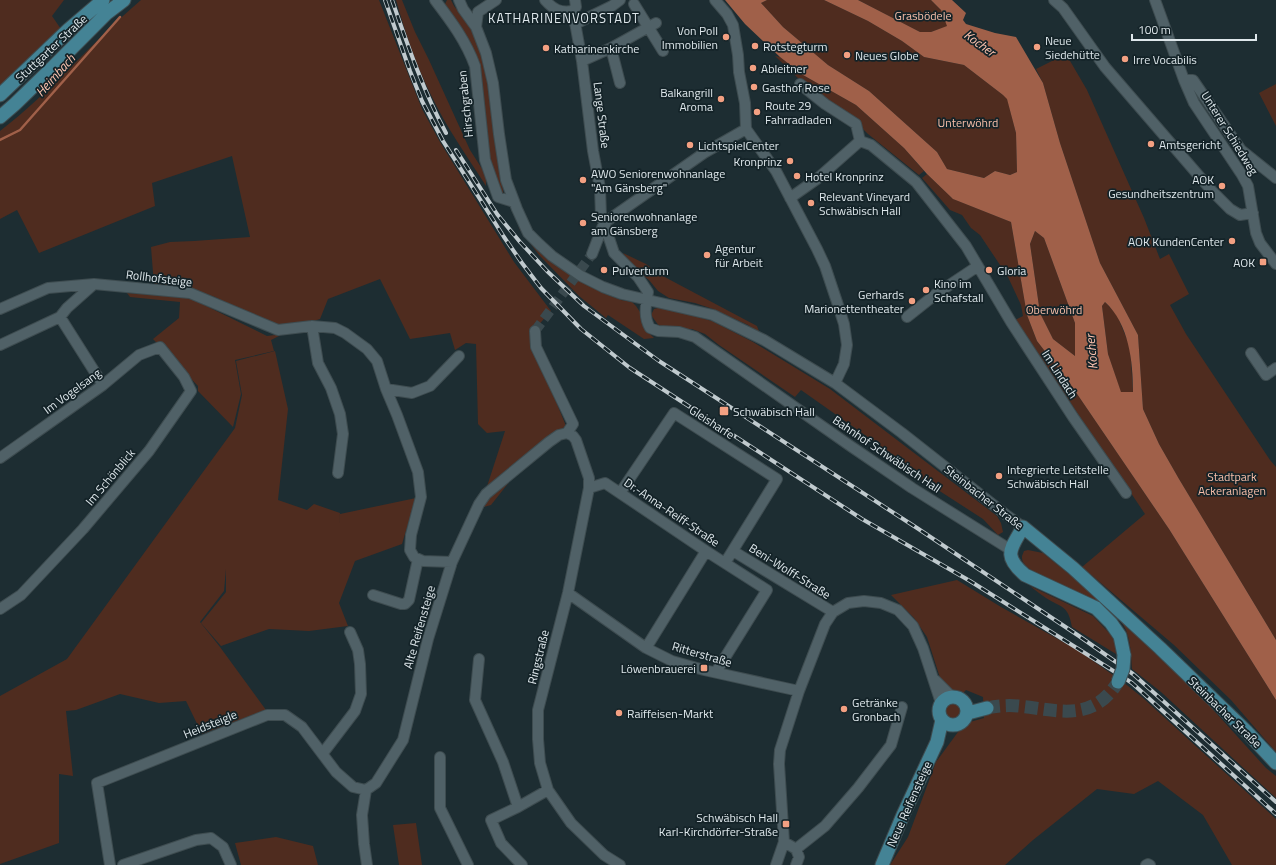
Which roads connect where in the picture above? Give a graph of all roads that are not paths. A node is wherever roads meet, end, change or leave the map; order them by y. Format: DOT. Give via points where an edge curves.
graph roads {
  1 [pos="103,0"];
  2 [pos="124,0"];
  3 [pos="435,0"];
  4 [pos="496,0"];
  5 [pos="545,0"];
  6 [pos="575,0"];
  7 [pos="620,0"];
  8 [pos="715,0"];
  9 [pos="1155,0"];
  10 [pos="1057,2"];
  11 [pos="461,4"];
  12 [pos="634,4"];
  13 [pos="478,12"];
  14 [pos="572,12"];
  15 [pos="575,24"];
  16 [pos="652,25"];
  17 [pos="476,27"];
  18 [pos="611,48"];
  19 [pos="663,51"];
  20 [pos="582,61"];
  21 [pos="1184,80"];
  22 [pos="620,83"];
  23 [pos="800,84"];
  24 [pos="0,95"];
  25 [pos="0,117"];
  26 [pos="746,129"];
  27 [pos="860,141"];
  28 [pos="1276,178"];
  29 [pos="790,198"];
  30 [pos="514,202"];
  31 [pos="1253,213"];
  32 [pos="604,223"];
  33 [pos="592,254"];
  34 [pos="1276,264"];
  35 [pos="978,266"];
  36 [pos="94,284"];
  37 [pos="647,300"];
  38 [pos="0,309"];
  39 [pos="60,317"];
  40 [pos="907,317"];
  41 [pos="312,326"];
  42 [pos="535,331"];
  43 [pos="0,345"];
  44 [pos="160,347"];
  45 [pos="1251,353"];
  46 [pos="459,356"];
  47 [pos="1276,368"];
  48 [pos="835,383"];
  49 [pos="103,385"];
  50 [pos="386,389"];
  51 [pos="567,433"];
  52 [pos="0,458"];
  53 [pos="338,473"];
  54 [pos="589,488"];
  55 [pos="620,493"];
  56 [pos="1126,493"];
  57 [pos="1023,527"];
  58 [pos="1011,550"];
  59 [pos="706,551"];
  60 [pos="733,551"];
  61 [pos="418,559"];
  62 [pos="452,562"];
  63 [pos="725,563"];
  64 [pos="568,594"];
  65 [pos="373,595"];
  66 [pos="0,609"];
  67 [pos="833,612"];
  68 [pos="350,632"];
  69 [pos="646,648"];
  70 [pos="479,659"];
  71 [pos="716,672"];
  72 [pos="1118,682"];
  73 [pos="799,690"];
  74 [pos="946,700"];
  75 [pos="902,707"];
  76 [pos="984,708"];
  77 [pos="968,710"];
  78 [pos="948,722"];
  79 [pos="323,753"];
  80 [pos="440,758"];
  81 [pos="1276,763"];
  82 [pos="366,790"];
  83 [pos="548,790"];
  84 [pos="518,807"];
  85 [pos="784,842"];
  86 [pos="796,849"];
  87 [pos="110,865"];
  88 [pos="122,865"];
  89 [pos="231,865"];
  90 [pos="367,865"];
  91 [pos="468,865"];
  92 [pos="522,865"];
  93 [pos="620,865"];
  94 [pos="776,865"];
  95 [pos="796,865"];
  96 [pos="882,865"];
  1 -- 24 [label="main road, Stuttgarter Straße"];
  2 -- 25 [label="main road" via="107,13"];
  3 -- 30 [label="street, Hirschgraben" via="470,52 475,66 485,160 498,197"];
  4 -- 13 [label="street"];
  5 -- 14 [label="street" via="560,12"];
  6 -- 14 [label="street, Lange Straße" via="576,7"];
  7 -- 15 [label="street"];
  8 -- 26 [label="street" via="733,25 745,103"];
  9 -- 21 [label="street, Unterer Schiedweg"];
  10 -- 31 [label="street" via="1109,72 1212,191 1240,215"];
  11 -- 13 [label="street"];
  11 -- 17 [label="street"];
  12 -- 16 [label="street"];
  13 -- 17 [label="street"];
  14 -- 15 [label="street, Lange Straße"];
  15 -- 20 [label="street, Lange Straße"];
  16 -- 18 [label="street"];
  16 -- 19 [label="street"];
  17 -- 30 [label="street" via="486,53 493,83 506,180"];
  18 -- 20 [label="street"];
  18 -- 22 [label="street"];
  20 -- 32 [label="street, Lange Straße" via="600,188 601,216"];
  21 -- 28 [label="street" via="1193,80 1241,150"];
  21 -- 31 [label="street, Unterer Schiedweg" via="1194,103 1248,186"];
  23 -- 27 [label="street" via="856,124"];
  26 -- 29 [label="street" via="776,171"];
  26 -- 32 [label="street" via="704,153"];
  27 -- 29 [label="street" via="817,179"];
  27 -- 35 [label="street, Im Lindach" via="871,145 916,182 966,246"];
  29 -- 48 [label="street" via="825,266 844,324 846,356"];
  30 -- 37 [label="street" via="528,233 552,256 581,276 603,287"];
  31 -- 34 [label="street, Unterer Schiedweg" via="1260,243"];
  32 -- 33 [label="street"];
  32 -- 37 [label="street, Lange Straße" via="614,253 638,277 648,292"];
  35 -- 40 [label="street"];
  35 -- 56 [label="street, Im Lindach" via="1072,417"];
  36 -- 38 [label="street, Rollhofsteige" via="48,288"];
  36 -- 39 [label="street"];
  36 -- 41 [label="street, Rollhofsteige" via="190,293 278,330"];
  37 -- 48 [label="street, Steinbacher Straße" via="713,315 764,340"];
  37 -- 58 [label="street, Bahnhof Schwäbisch Hall" via="645,313 650,328 695,336 894,475"];
  39 -- 43 [label="street"];
  39 -- 49 [label="street"];
  41 -- 50 [label="street, Rollhofsteige" via="335,328 367,350 377,362"];
  41 -- 53 [label="street" via="318,363 340,414 344,434"];
  42 -- 51 [label="street" via="536,346 573,424"];
  44 -- 49 [label="street, Im Vogelsang" via="139,355"];
  44 -- 66 [label="street, Im Schönblick" via="191,391 149,451 83,529 21,594"];
  45 -- 47 [label="street" via="1266,375"];
  46 -- 50 [label="street" via="430,386 412,393"];
  48 -- 57 [label="street, Steinbacher Straße"];
  49 -- 52 [label="street, Im Vogelsang"];
  50 -- 61 [label="street, Rollhofsteige" via="418,472 421,497 411,535 410,550"];
  51 -- 54 [label="street, Ringstraße" via="576,440 589,478"];
  51 -- 62 [label="street, Alte Reifensteige" via="559,435 486,494"];
  54 -- 55 [label="street, Dr.-Anna-Reiff-Straße" via="605,483"];
  54 -- 64 [label="street, Ringstraße"];
  55 -- 59 [label="street, Dr.-Anna-Reiff-Straße"];
  55 -- 60 [label="street, Gleisharfe" via="674,413 777,479"];
  57 -- 58 [label="main road"];
  57 -- 81 [label="main road, Steinbacher Straße" via="1073,568 1160,648"];
  58 -- 72 [label="main road, bridge" via="1010,556 1015,567 1025,575 1096,608 1111,623 1120,636 1124,655 1123,669"];
  59 -- 63 [label="street, Dr.-Anna-Reiff-Straße"];
  59 -- 69 [label="street"];
  60 -- 63 [label="street"];
  60 -- 67 [label="street, Beni-Wolff-Straße"];
  61 -- 62 [label="street"];
  61 -- 65 [label="street" via="409,600 405,604"];
  62 -- 82 [label="street, Alte Reifensteige" via="428,638 403,740 376,783"];
  63 -- 71 [label="street, Dr.-Anna-Reiff-Straße" via="767,590"];
  64 -- 69 [label="street, Ritterstraße"];
  64 -- 83 [label="street, Ringstraße" via="538,710 540,763"];
  67 -- 73 [label="street" via="825,624"];
  67 -- 74 [label="street" via="848,603 864,601 881,603 898,610 913,626 932,677"];
  68 -- 79 [label="street" via="358,650 361,694 355,711"];
  69 -- 71 [label="street, Ritterstraße" via="672,660"];
  70 -- 84 [label="street" via="475,700 503,762"];
  71 -- 73 [label="street, Ritterstraße"];
  73 -- 85 [label="street" via="780,750"];
  74 -- 77 [label="main road" via="955,696 963,699"];
  74 -- 78 [label="main road" via="939,712"];
  75 -- 86 [label="street" via="891,745 825,826"];
  76 -- 77 [label="main road"];
  77 -- 78 [label="main road" via="962,722"];
  78 -- 96 [label="main road, Neue Reifensteige"];
  79 -- 82 [label="street, Heidsteigle" via="336,772 353,787"];
  79 -- 87 [label="street, Heidsteigle" via="302,727 285,715 267,715 97,783"];
  80 -- 91 [label="street" via="440,808"];
  82 -- 90 [label="street" via="362,815"];
  83 -- 84 [label="street"];
  83 -- 93 [label="street, Ringstraße" via="571,823 604,855"];
  84 -- 92 [label="street" via="491,820 501,843"];
  85 -- 86 [label="street"];
  85 -- 94 [label="street"];
  86 -- 95 [label="street" via="799,857"];
  88 -- 89 [label="street" via="196,840 212,838 223,846"];
}
